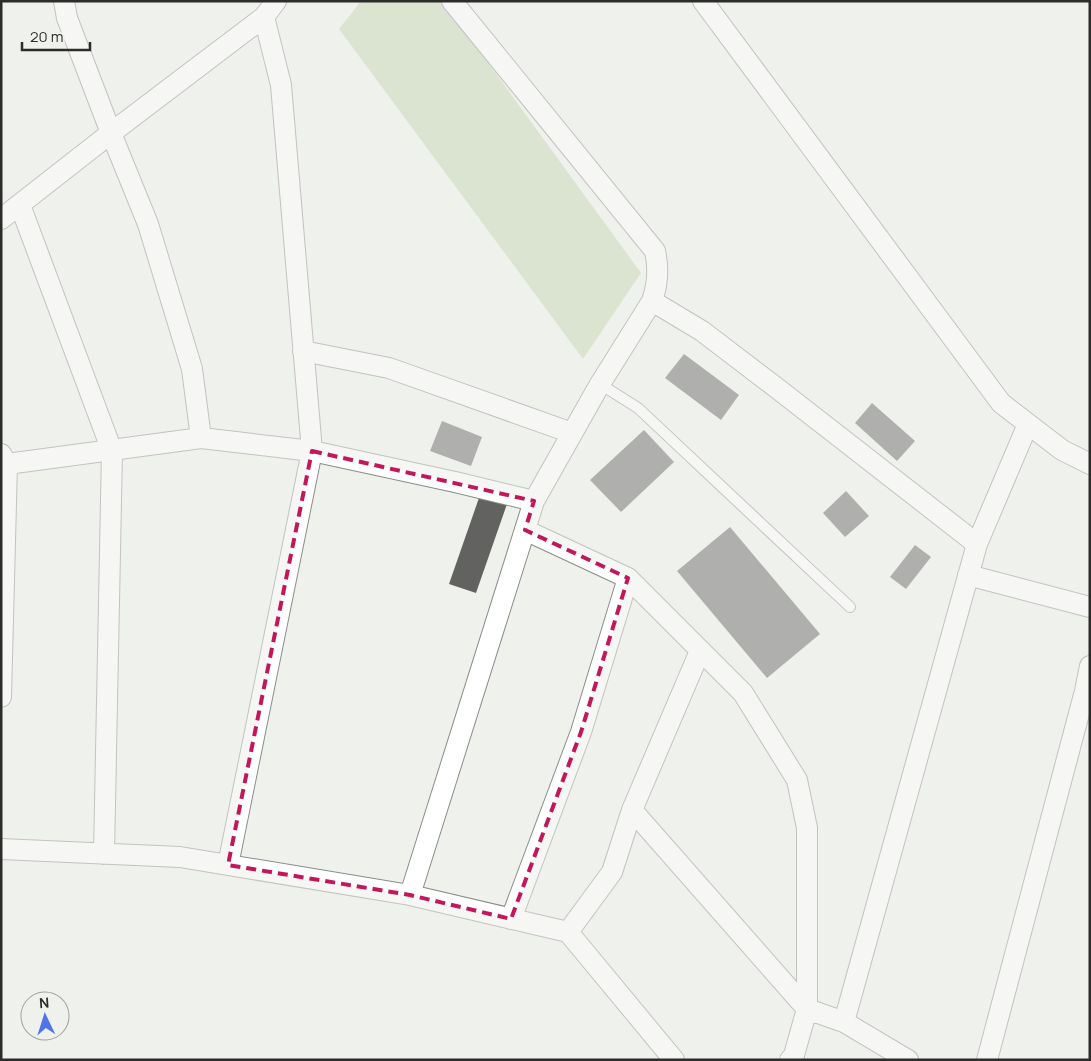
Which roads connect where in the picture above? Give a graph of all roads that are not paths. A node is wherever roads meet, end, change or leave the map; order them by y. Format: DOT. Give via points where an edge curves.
graph roads {
  1 [pos="64,1"];
  2 [pos="276,1"];
  3 [pos="452,1"];
  4 [pos="703,1"];
  5 [pos="264,17"];
  6 [pos="111,133"];
  7 [pos="20,204"];
  8 [pos="1,219"];
  9 [pos="652,301"];
  10 [pos="304,351"];
  11 [pos="600,384"];
  12 [pos="1028,424"];
  13 [pos="572,433"];
  14 [pos="202,438"];
  15 [pos="112,450"];
  16 [pos="312,452"];
  17 [pos="4,459"];
  18 [pos="1090,464"];
  19 [pos="534,501"];
  20 [pos="525,530"];
  21 [pos="3,536"];
  22 [pos="977,544"];
  23 [pos="968,575"];
  24 [pos="628,578"];
  25 [pos="850,607"];
  26 [pos="1090,607"];
  27 [pos="2,651"];
  28 [pos="700,651"];
  29 [pos="1090,666"];
  30 [pos="1,697"];
  31 [pos="632,810"];
  32 [pos="1,849"];
  33 [pos="104,854"];
  34 [pos="228,865"];
  35 [pos="410,895"];
  36 [pos="511,919"];
  37 [pos="568,932"];
  38 [pos="806,1009"];
  39 [pos="844,1022"];
  40 [pos="674,1060"];
  41 [pos="790,1060"];
  42 [pos="908,1060"];
  43 [pos="987,1060"];
  1 -- 6 [label="street" via="67,18"];
  2 -- 5 [label="street"];
  3 -- 9 [label="street" via="655,251 658,273"];
  4 -- 12 [label="street" via="1001,403"];
  5 -- 6 [label="street"];
  5 -- 10 [label="street" via="281,85"];
  6 -- 7 [label="street"];
  6 -- 14 [label="street" via="148,224 192,369"];
  7 -- 8 [label="street"];
  7 -- 15 [label="street"];
  9 -- 11 [label="street"];
  9 -- 22 [label="street" via="702,331"];
  10 -- 13 [label="street" via="389,368"];
  10 -- 16 [label="street"];
  11 -- 13 [label="street"];
  11 -- 25 [label="lane" via="638,408"];
  12 -- 18 [label="street" via="1062,450"];
  12 -- 22 [label="street"];
  13 -- 19 [label="street"];
  14 -- 15 [label="street"];
  14 -- 16 [label="street"];
  15 -- 17 [label="street"];
  15 -- 33 [label="street"];
  16 -- 19 [label="street"];
  16 -- 34 [label="street"];
  17 -- 21 [label="street"];
  19 -- 20 [label="street"];
  20 -- 24 [label="street"];
  20 -- 35 [label="street"];
  21 -- 27 [label="street"];
  22 -- 23 [label="street"];
  23 -- 26 [label="street"];
  23 -- 39 [label="street"];
  24 -- 28 [label="street"];
  24 -- 36 [label="street" via="581,732"];
  27 -- 30 [label="street"];
  28 -- 31 [label="street"];
  28 -- 38 [label="street" via="743,693 797,780 807,828"];
  29 -- 43 [label="street"];
  31 -- 37 [label="street" via="612,872"];
  31 -- 38 [label="street"];
  32 -- 33 [label="street"];
  33 -- 34 [label="street" via="180,857"];
  34 -- 35 [label="street"];
  35 -- 36 [label="street"];
  36 -- 37 [label="street"];
  37 -- 40 [label="street"];
  38 -- 39 [label="street"];
  38 -- 41 [label="street" via="794,1056"];
  39 -- 42 [label="street"];
}
